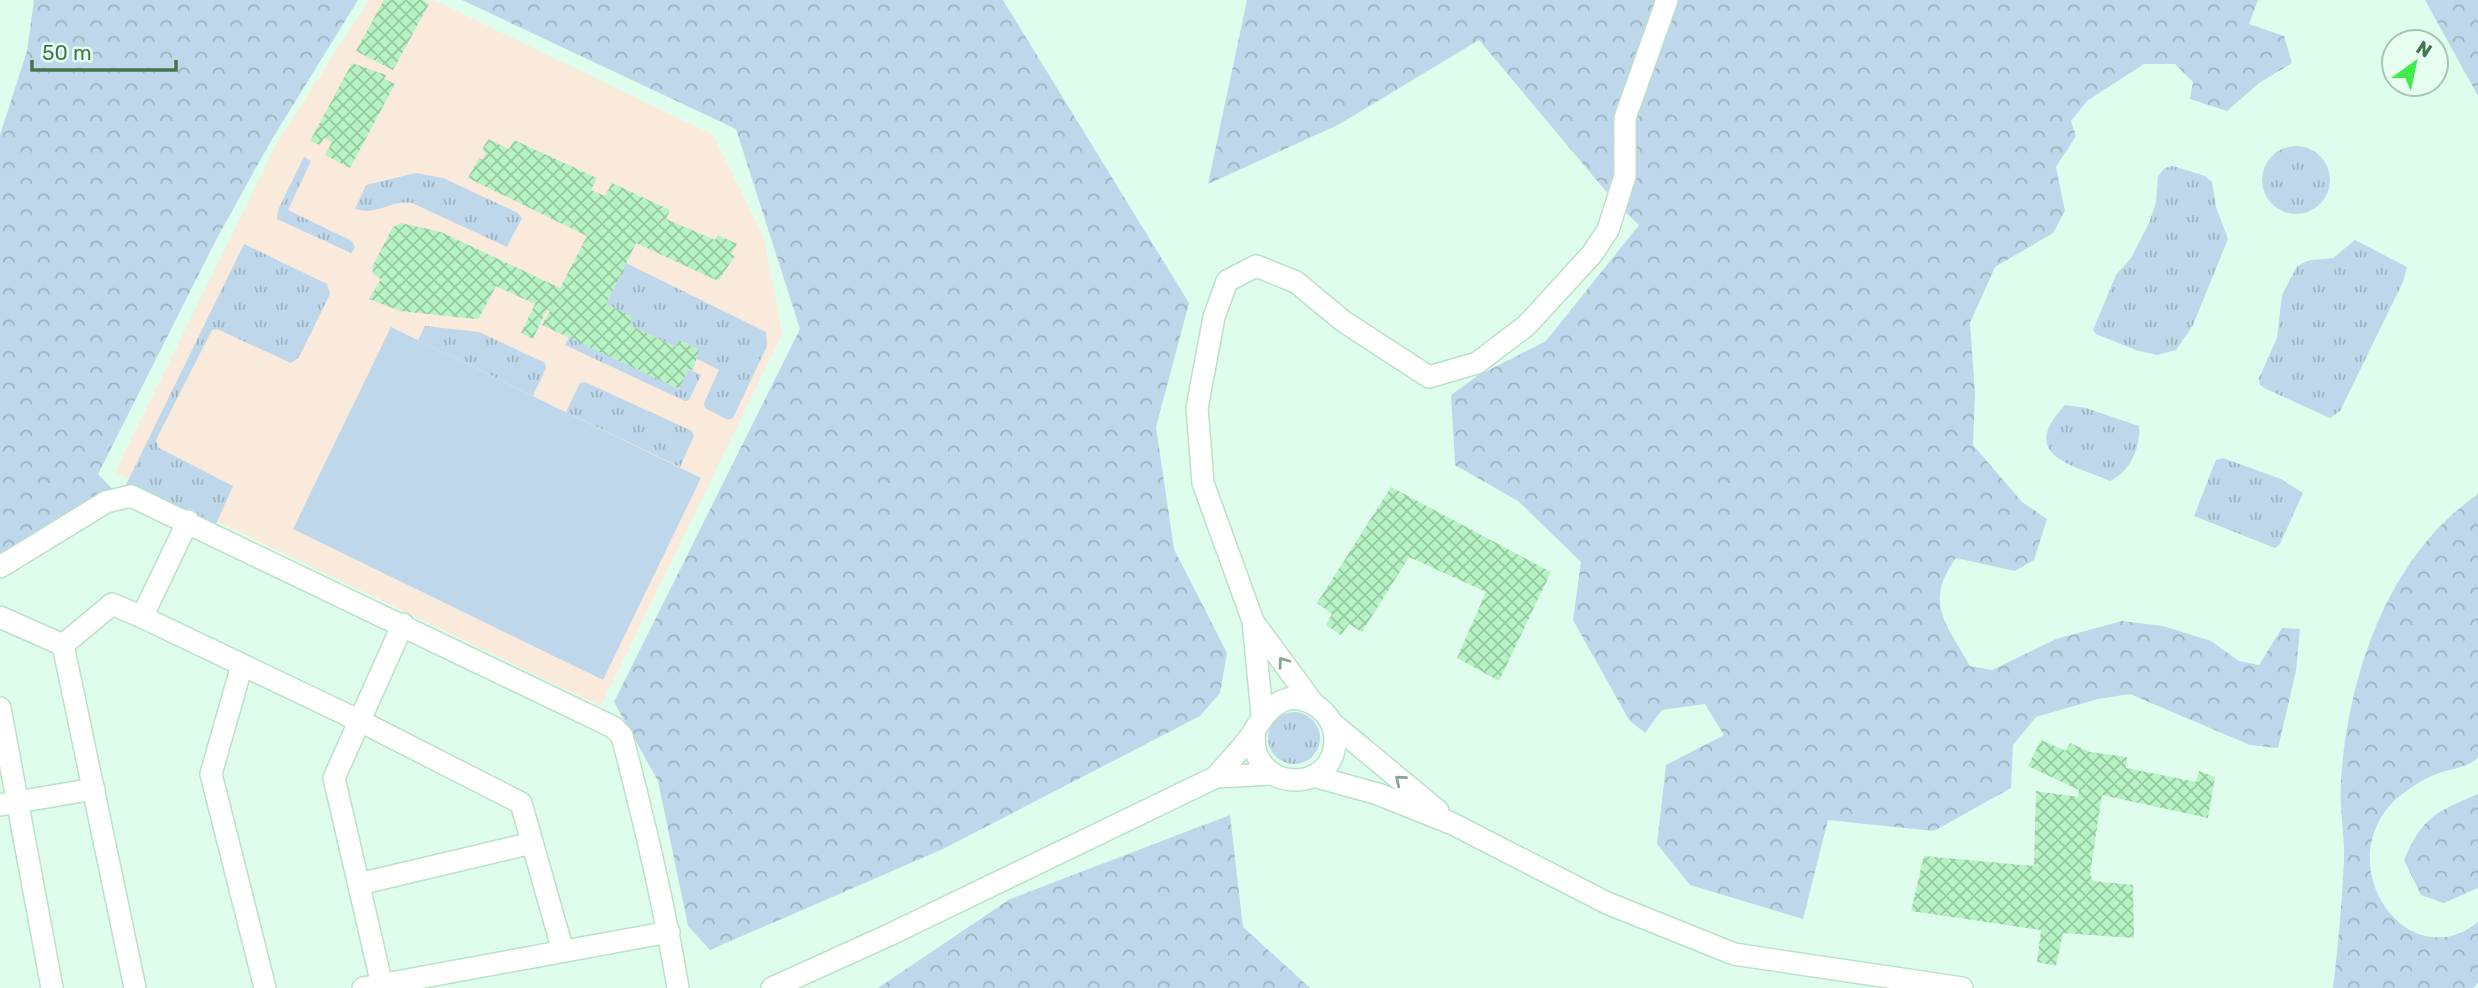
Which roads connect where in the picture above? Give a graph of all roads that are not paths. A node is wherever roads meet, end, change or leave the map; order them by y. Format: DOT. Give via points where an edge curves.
graph roads {
  1 [pos="1667,0"];
  2 [pos="188,521"];
  3 [pos="0,567"];
  4 [pos="0,617"];
  5 [pos="142,617"];
  6 [pos="1252,621"];
  7 [pos="403,624"];
  8 [pos="63,645"];
  9 [pos="242,664"];
  10 [pos="1313,703"];
  11 [pos="0,708"];
  12 [pos="360,721"];
  13 [pos="1258,722"];
  14 [pos="1332,723"];
  15 [pos="1272,774"];
  16 [pos="1313,776"];
  17 [pos="1216,777"];
  18 [pos="94,789"];
  19 [pos="8,804"];
  20 [pos="1453,824"];
  21 [pos="532,843"];
  22 [pos="359,884"];
  23 [pos="669,932"];
  24 [pos="563,951"];
  25 [pos="372,986"];
  26 [pos="52,988"];
  27 [pos="135,988"];
  28 [pos="265,988"];
  29 [pos="678,988"];
  30 [pos="772,988"];
  31 [pos="1962,988"];
  1 -- 6 [label="street" via="1625,118 1625,176 1608,230 1527,325 1477,363 1429,377 1343,321 1296,282 1256,266 1227,281 1213,317 1198,408 1199,433 1203,483"];
  2 -- 3 [label="street" via="131,496 120,497"];
  2 -- 5 [label="street"];
  2 -- 7 [label="street"];
  4 -- 8 [label="street"];
  5 -- 8 [label="street" via="112,604"];
  5 -- 9 [label="street"];
  10 -- 6 [label="street, one-way"];
  6 -- 13 [label="street"];
  7 -- 12 [label="street"];
  7 -- 23 [label="street" via="594,716 622,736"];
  8 -- 18 [label="street"];
  9 -- 12 [label="street"];
  9 -- 28 [label="street" via="211,774"];
  10 -- 13 [label="street" via="1285,699 1272,705"];
  10 -- 14 [label="street"];
  11 -- 19 [label="street"];
  12 -- 21 [label="street" via="521,803"];
  12 -- 22 [label="street" via="334,778"];
  13 -- 15 [label="street" via="1256,754"];
  13 -- 17 [label="street"];
  14 -- 16 [label="street" via="1334,750"];
  20 -- 14 [label="street, one-way"];
  15 -- 16 [label="street" via="1297,781"];
  15 -- 17 [label="street"];
  16 -- 20 [label="street" via="1378,794"];
  17 -- 30 [label="street"];
  18 -- 19 [label="street"];
  18 -- 27 [label="street"];
  19 -- 26 [label="street"];
  20 -- 31 [label="street" via="1607,903 1734,954"];
  21 -- 22 [label="street"];
  21 -- 24 [label="street"];
  22 -- 25 [label="street"];
  23 -- 24 [label="street"];
  23 -- 29 [label="street"];
  24 -- 25 [label="street"];
}
